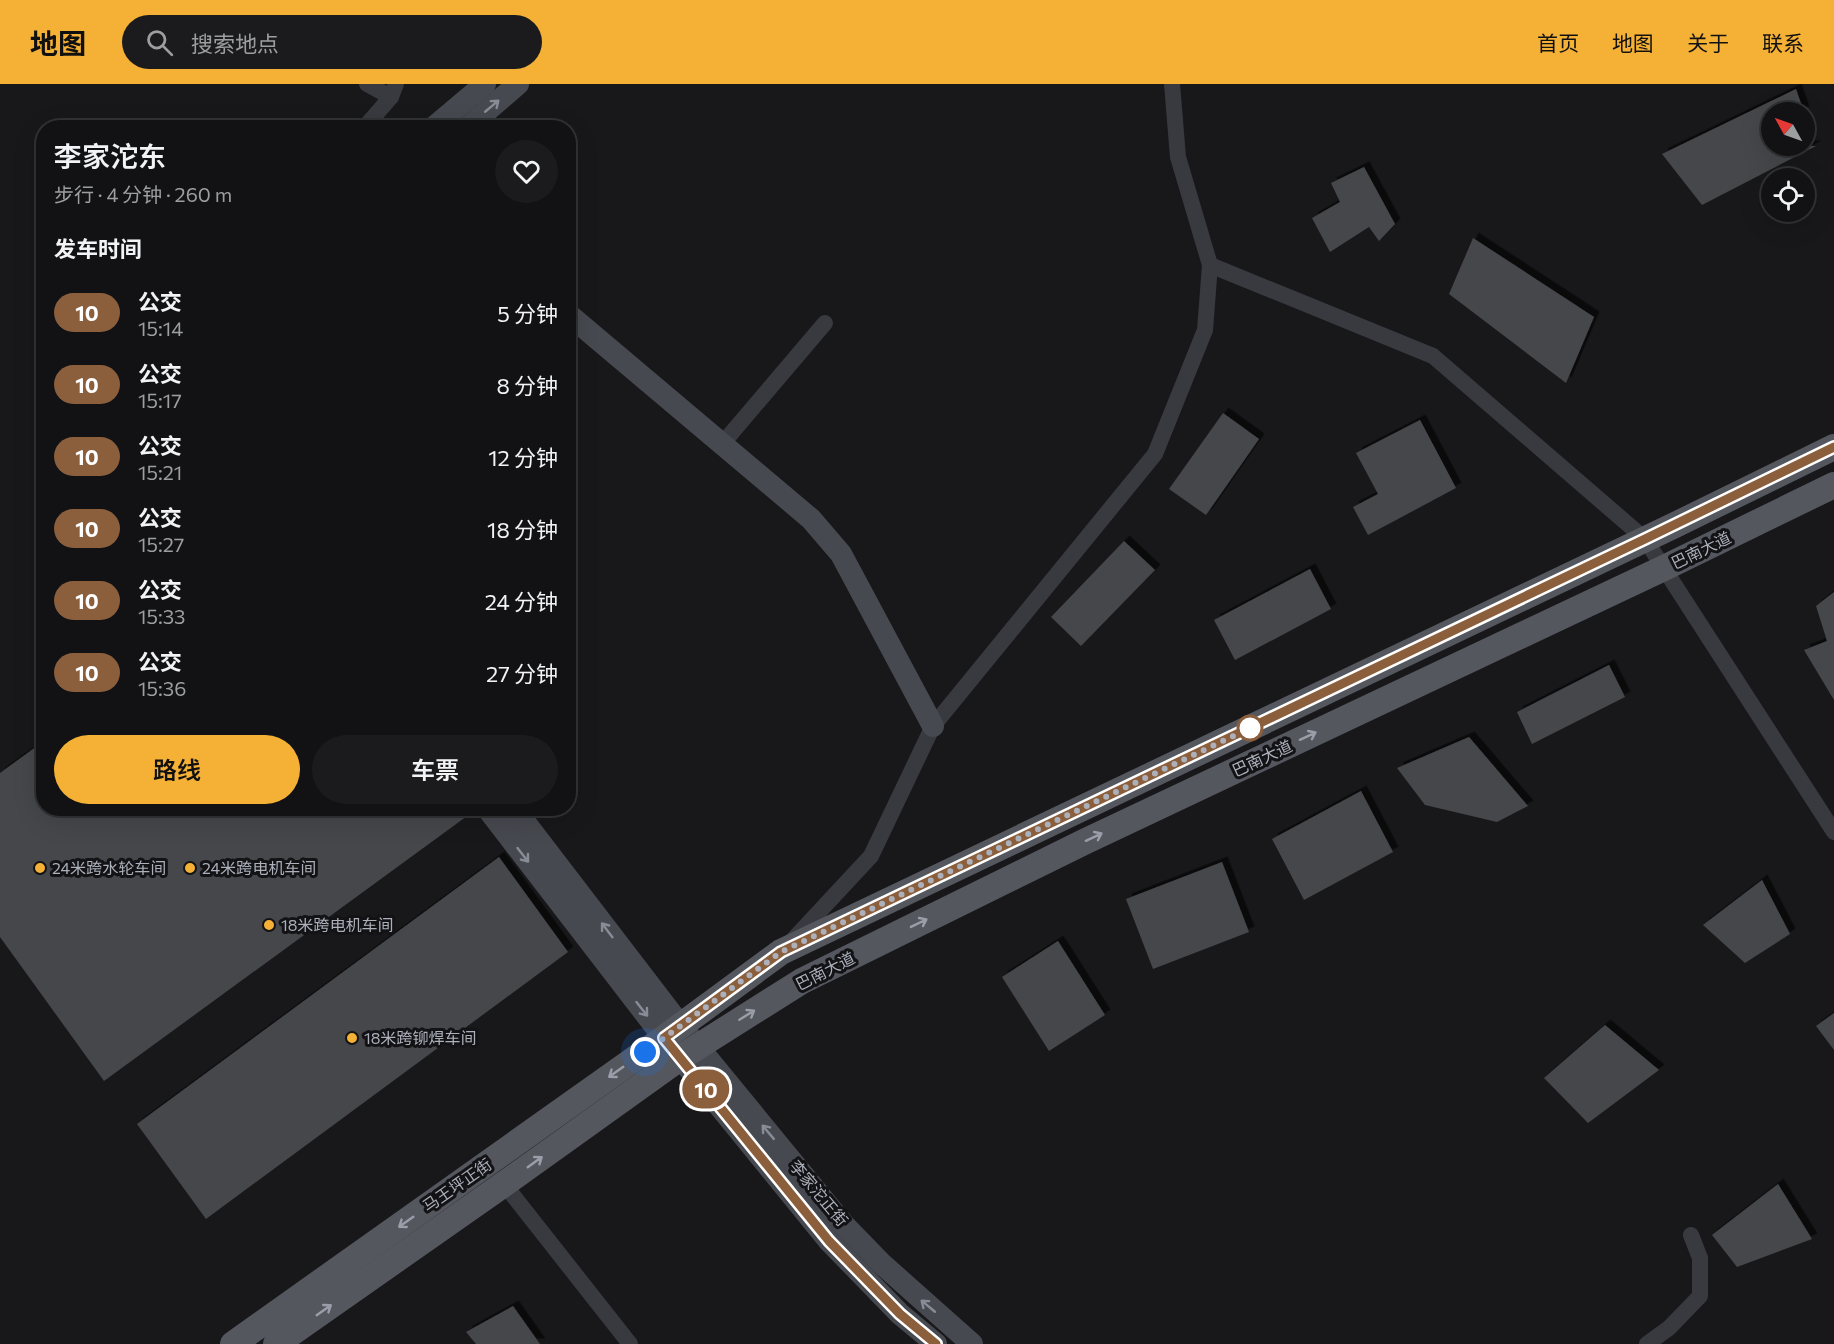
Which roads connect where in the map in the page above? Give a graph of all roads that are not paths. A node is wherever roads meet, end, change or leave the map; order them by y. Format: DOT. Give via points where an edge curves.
graph roads {
  1 [pos="367,84"];
  2 [pos="485,84"];
  3 [pos="518,84"];
  4 [pos="1172,84"];
  5 [pos="394,91"];
  6 [pos="370,120"];
  7 [pos="442,120"];
  8 [pos="476,120"];
  9 [pos="1210,265"];
  10 [pos="576,321"];
  11 [pos="825,323"];
  12 [pos="723,443"];
  13 [pos="1834,447"];
  14 [pos="1834,486"];
  15 [pos="1645,539"];
  16 [pos="1664,568"];
  17 [pos="933,726"];
  18 [pos="494,816"];
  19 [pos="520,816"];
  20 [pos="1834,832"];
  21 [pos="781,952"];
  22 [pos="680,1042"];
  23 [pos="504,1184"];
  24 [pos="1691,1234"];
  25 [pos="233,1344"];
  26 [pos="276,1344"];
  27 [pos="630,1344"];
  28 [pos="936,1344"];
  29 [pos="972,1344"];
  30 [pos="1647,1344"];
  1 -- 5 [label="street"];
  2 -- 7 [label="main road"];
  8 -- 3 [label="main road, one-way"];
  4 -- 9 [label="street" via="1178,158"];
  5 -- 6 [label="street"];
  9 -- 15 [label="street" via="1433,357"];
  9 -- 17 [label="street" via="1205,330 1155,454"];
  10 -- 12 [label="main road"];
  11 -- 12 [label="street"];
  12 -- 17 [label="main road" via="812,519 841,554"];
  13 -- 15 [label="main road, 巴南大道"];
  14 -- 16 [label="main road, 巴南大道"];
  15 -- 16 [label="street"];
  15 -- 21 [label="main road, 巴南大道"];
  16 -- 20 [label="street"];
  22 -- 16 [label="main road, 巴南大道, one-way" via="1086,841"];
  17 -- 21 [label="street" via="872,856"];
  18 -- 22 [label="main road, one-way"];
  22 -- 19 [label="main road, one-way"];
  21 -- 22 [label="main road, 巴南大道"];
  23 -- 22 [label="main road, 马王坪正街, one-way"];
  22 -- 25 [label="main road, 马王坪正街, one-way"];
  22 -- 28 [label="main road, 李家沱正街" via="829,1241 900,1314"];
  29 -- 22 [label="main road, 李家沱正街, one-way" via="845,1226"];
  26 -- 23 [label="main road, 马王坪正街, one-way"];
  23 -- 27 [label="street"];
  24 -- 30 [label="street" via="1700,1258 1700,1296"];
}
